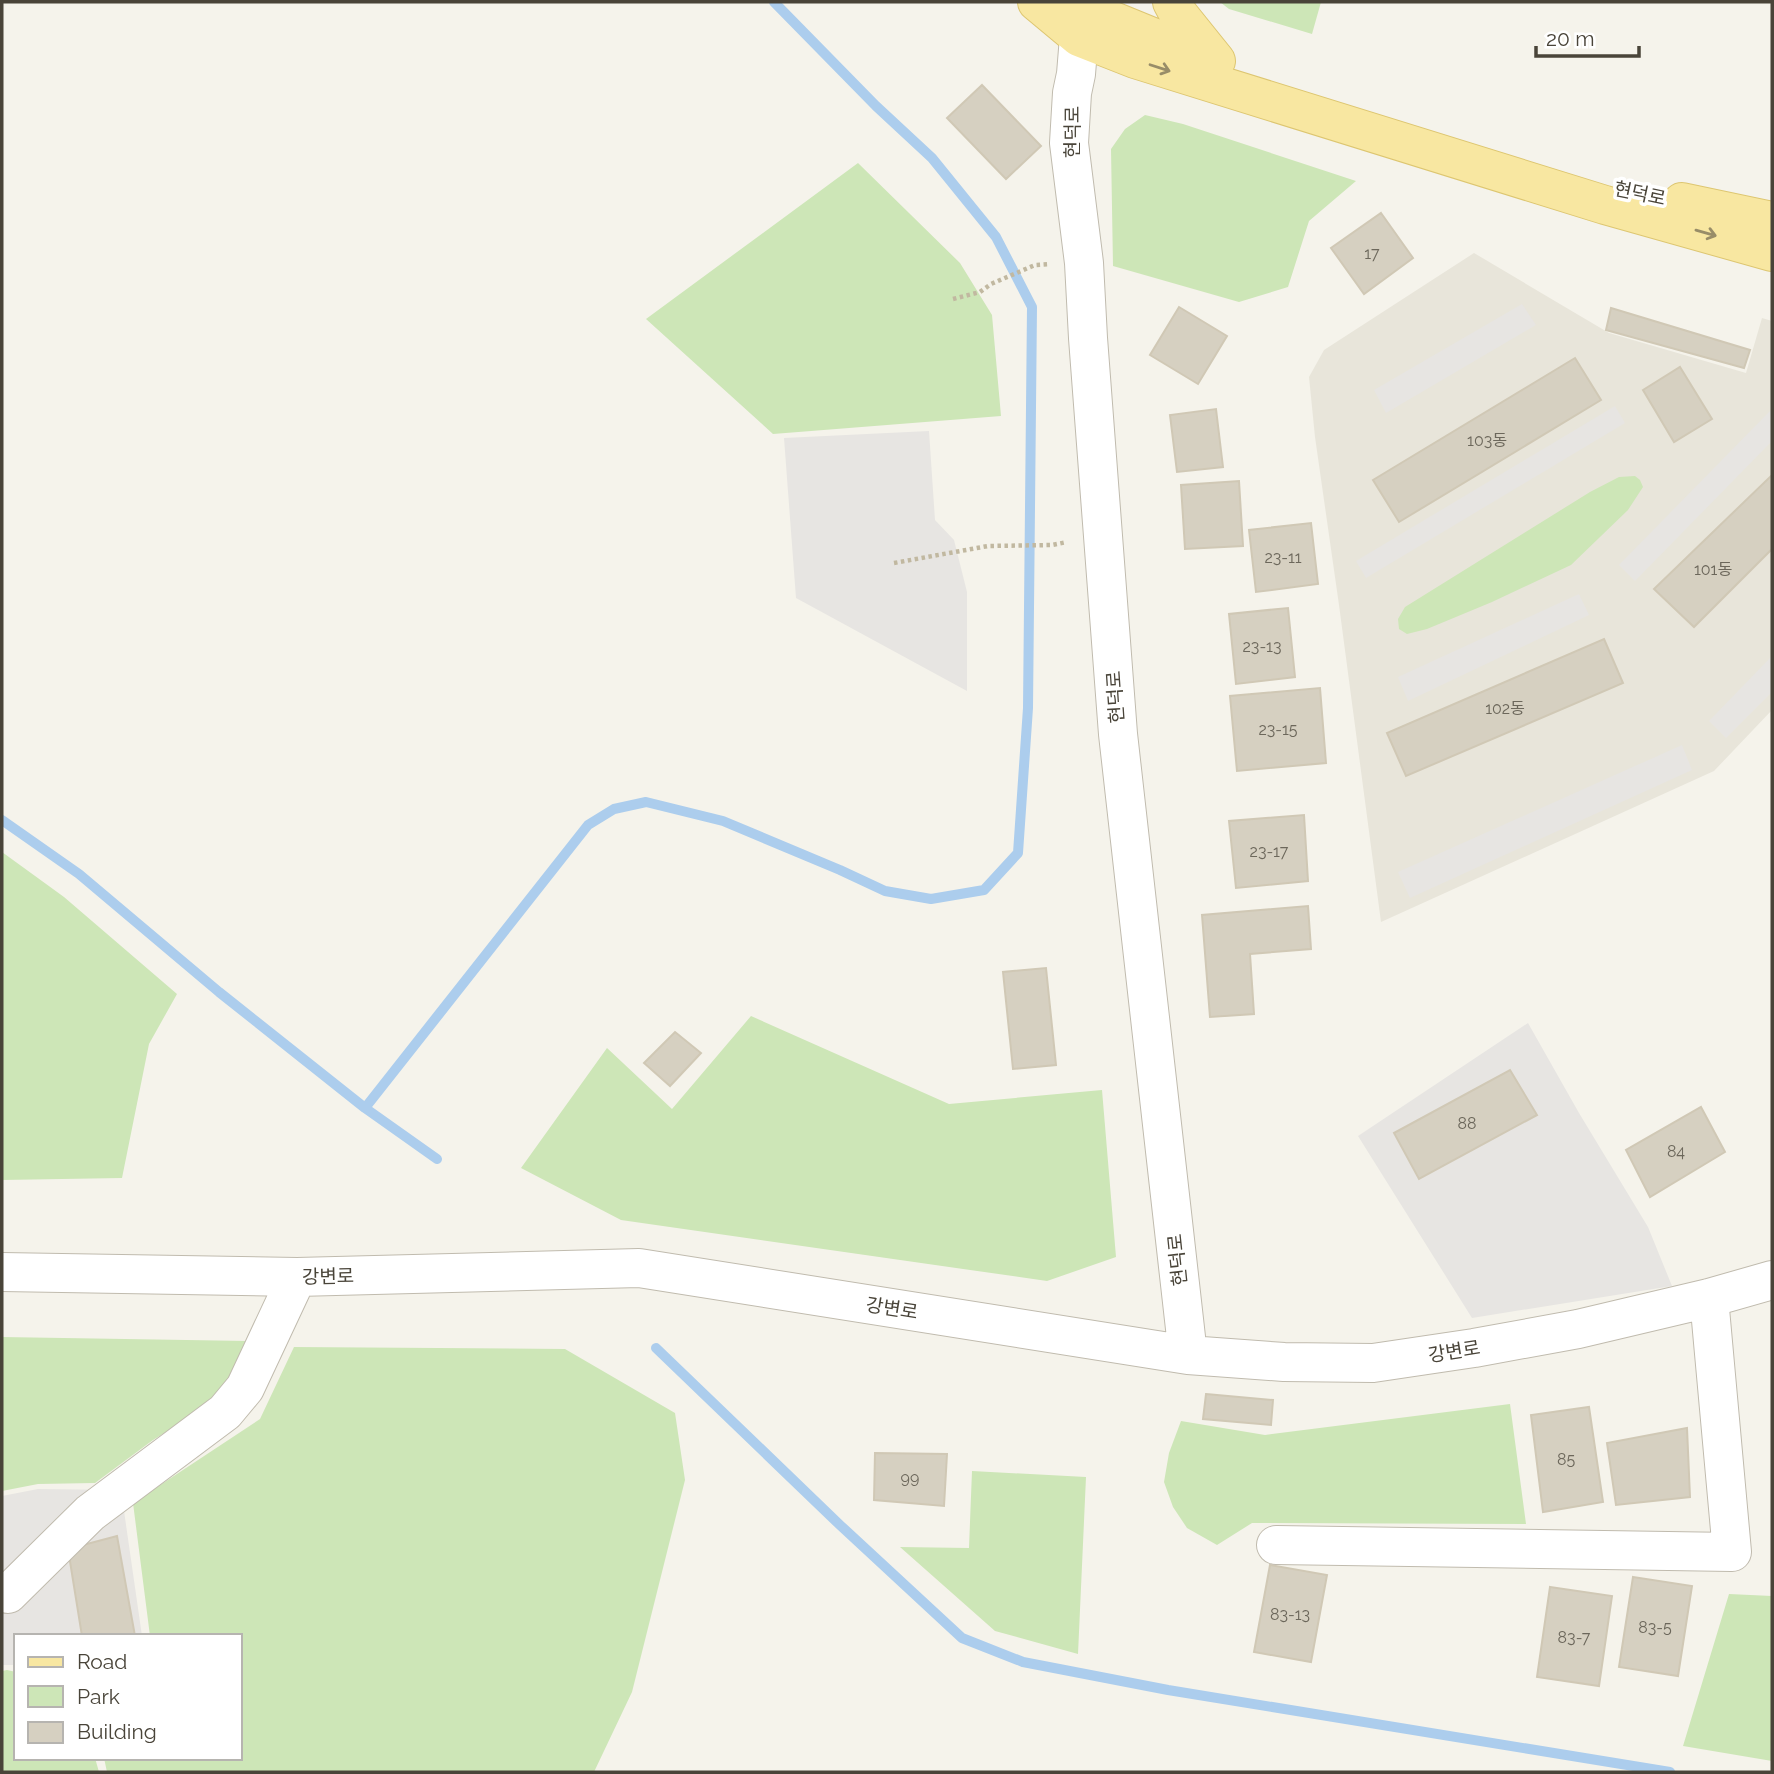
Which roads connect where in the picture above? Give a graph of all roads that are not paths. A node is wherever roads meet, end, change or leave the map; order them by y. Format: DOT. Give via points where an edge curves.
graph roads {
  1 [pos="1037,2"];
  2 [pos="1172,2"];
  3 [pos="1094,17"];
  4 [pos="1216,61"];
  5 [pos="1772,221"];
  6 [pos="1772,252"];
  7 [pos="2,1272"];
  8 [pos="297,1278"];
  9 [pos="1772,1280"];
  10 [pos="1709,1298"];
  11 [pos="1188,1354"];
  12 [pos="1276,1545"];
  13 [pos="8,1594"];
  1 -- 3 [label="main road, 현덕로"];
  2 -- 4 [label="main road"];
  3 -- 4 [label="main road, 현덕로"];
  3 -- 6 [label="main road, 현덕로, one-way" via="1177,73"];
  3 -- 11 [label="street, 현덕로" via="1072,93 1069,143 1084,263 1118,734"];
  4 -- 5 [label="main road, 현덕로" via="1428,135 1579,181"];
  7 -- 8 [label="street, 강변로"];
  8 -- 11 [label="street, 강변로" via="639,1268"];
  8 -- 13 [label="street" via="245,1388 225,1412 90,1513"];
  9 -- 10 [label="street, 강변로"];
  10 -- 11 [label="street, 강변로" via="1578,1329 1373,1363"];
  10 -- 12 [label="street" via="1732,1552"];
}
